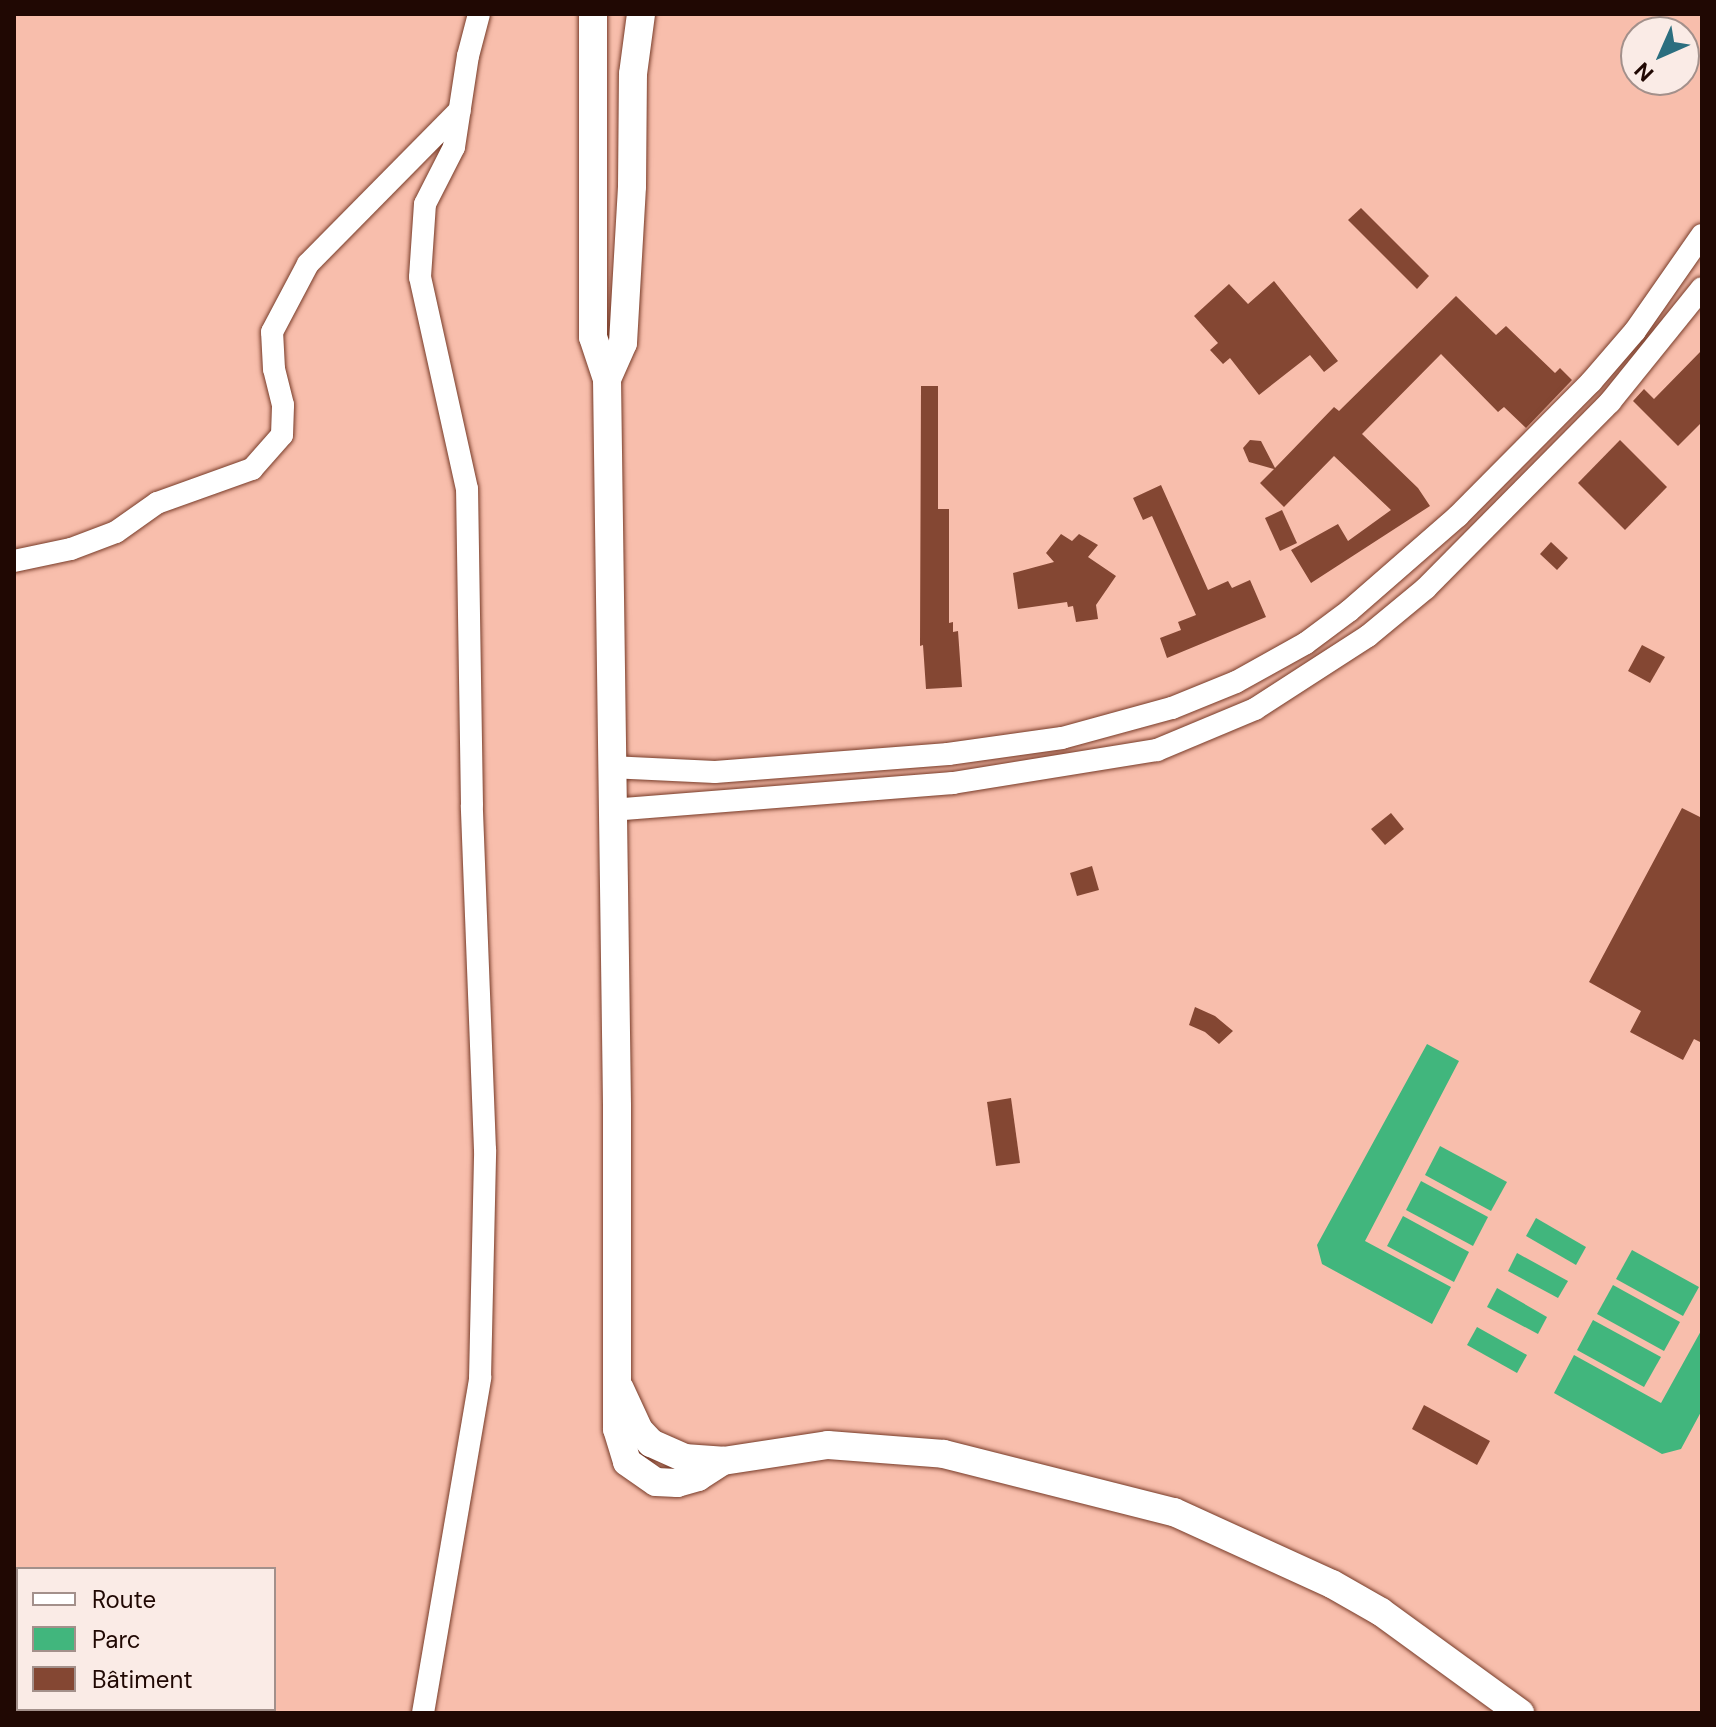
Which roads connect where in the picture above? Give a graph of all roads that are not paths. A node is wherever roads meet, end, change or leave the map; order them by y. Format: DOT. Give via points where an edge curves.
graph roads {
  1 [pos="479,14"];
  2 [pos="593,14"];
  3 [pos="641,14"];
  4 [pos="460,110"];
  5 [pos="1702,235"];
  6 [pos="1702,288"];
  7 [pos="607,379"];
  8 [pos="14,561"];
  9 [pos="610,767"];
  10 [pos="611,810"];
  11 [pos="423,1713"];
  12 [pos="1520,1713"];
  1 -- 4 [label="street"];
  2 -- 7 [label="main road" via="593,337"];
  3 -- 7 [label="main road" via="633,74 623,343"];
  4 -- 8 [label="street" via="308,264 272,332 282,435 252,469 157,503 116,532 71,549"];
  4 -- 11 [label="street" via="454,147 425,204 420,277 467,489 485,1150 480,1378"];
  5 -- 9 [label="street" via="1635,331 1591,382 1458,516 1349,611 1306,643 1236,682 1172,708 1062,738 948,754 715,772"];
  6 -- 10 [label="street" via="1610,402 1426,588 1333,661 1255,709 1157,750 1039,770 953,783"];
  7 -- 9 [label="main road"];
  9 -- 10 [label="main road"];
  10 -- 12 [label="main road" via="619,1446 638,1472 656,1482 677,1483 723,1461 828,1445 944,1454 1174,1512 1381,1612"];
}
